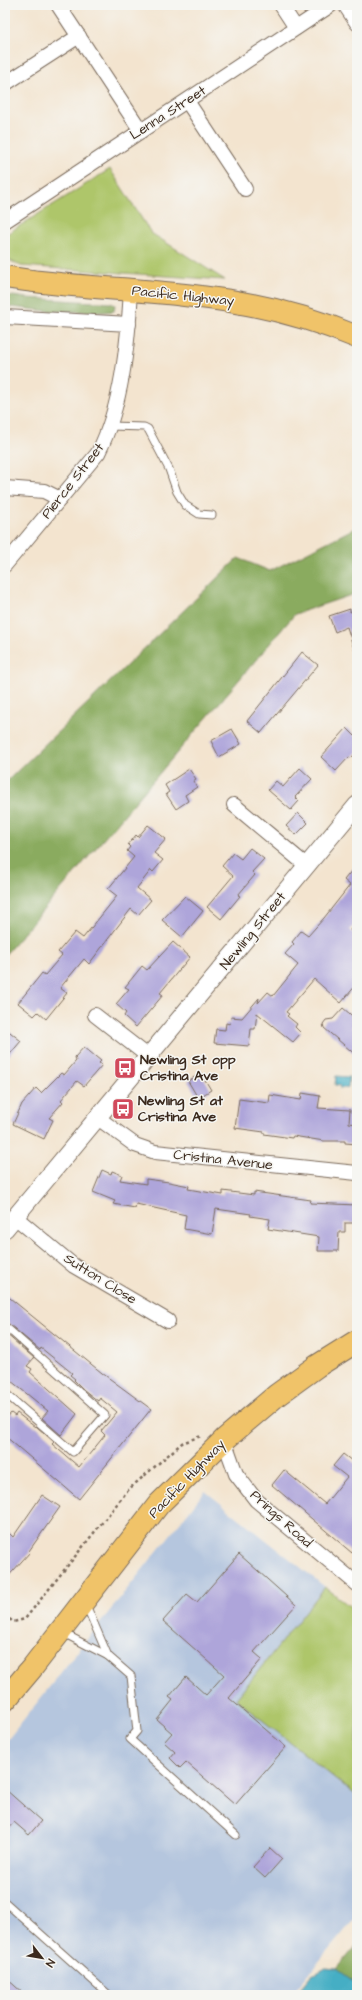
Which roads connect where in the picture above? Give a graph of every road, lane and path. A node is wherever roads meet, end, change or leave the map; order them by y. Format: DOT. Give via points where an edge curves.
graph roads {
  1 [pos="58,5"];
  2 [pos="281,5"];
  3 [pos="331,5"];
  4 [pos="345,5"];
  5 [pos="357,23"];
  6 [pos="296,28"];
  7 [pos="79,36"];
  8 [pos="5,84"];
  9 [pos="186,102"];
  10 [pos="141,131"];
  11 [pos="245,189"];
  12 [pos="5,221"];
  13 [pos="5,277"];
  14 [pos="131,290"];
  15 [pos="5,317"];
  16 [pos="129,324"];
  17 [pos="357,337"];
  18 [pos="111,426"];
  19 [pos="5,488"];
  20 [pos="60,499"];
  21 [pos="212,515"];
  22 [pos="5,565"];
  23 [pos="234,805"];
  24 [pos="357,805"];
  25 [pos="307,866"];
  26 [pos="95,1015"];
  27 [pos="149,1057"];
  28 [pos="98,1118"];
  29 [pos="357,1173"];
  30 [pos="10,1223"];
  31 [pos="168,1321"];
  32 [pos="5,1326"];
  33 [pos="357,1341"];
  34 [pos="5,1393"];
  35 [pos="216,1437"];
  36 [pos="357,1584"];
  37 [pos="84,1601"];
  38 [pos="5,1615"];
  39 [pos="61,1631"];
  40 [pos="108,1656"];
  41 [pos="32,1668"];
  42 [pos="5,1700"];
  43 [pos="5,1709"];
  44 [pos="236,1835"];
  45 [pos="5,1902"];
  46 [pos="109,1995"];
  1 -- 7 [label="street"];
  2 -- 6 [label="street"];
  3 -- 6 [label="street, Lenna Street"];
  4 -- 5 [label="street"];
  6 -- 9 [label="street, Lenna Street"];
  7 -- 8 [label="street"];
  7 -- 10 [label="street"];
  9 -- 10 [label="street, Lenna Street"];
  9 -- 11 [label="street"];
  10 -- 12 [label="street, Lenna Street"];
  13 -- 14 [label="main road, Pacific Highway" via="45,284"];
  14 -- 16 [label="street, Pierce Street"];
  14 -- 17 [label="main road, Pacific Highway" via="200,296 260,306 319,322"];
  15 -- 16 [label="street"];
  16 -- 18 [label="street, Pierce Street"];
  18 -- 20 [label="street, Pierce Street" via="98,453"];
  18 -- 21 [label="lane" via="148,429 168,469 176,492 185,505 199,514"];
  19 -- 20 [label="street" via="44,491"];
  20 -- 22 [label="street, Pierce Street"];
  23 -- 25 [label="street"];
  24 -- 25 [label="street, Newling Street"];
  25 -- 27 [label="street, Newling Street"];
  26 -- 27 [label="street"];
  27 -- 28 [label="street, Newling Street"];
  28 -- 29 [label="street, Cristina Avenue" via="134,1145 155,1152"];
  28 -- 30 [label="street, Newling Street"];
  30 -- 31 [label="street, Sutton Close" via="74,1266"];
  32 -- 34 [label="lane" via="105,1414 73,1452"];
  33 -- 35 [label="main road, Pacific Highway"];
  35 -- 36 [label="street, Prings Road" via="236,1474 256,1500"];
  35 -- 37 [label="main road, Pacific Highway" via="159,1504"];
  35 -- 38 [label="path" via="182,1443 129,1489 25,1619 13,1622"];
  37 -- 39 [label="main road, Pacific Highway"];
  37 -- 40 [label="lane"];
  39 -- 40 [label="lane"];
  39 -- 41 [label="main road, Pacific Highway"];
  40 -- 44 [label="lane" via="130,1676 137,1731 130,1739"];
  41 -- 42 [label="main road, Pacific Highway"];
  41 -- 43 [label="main road, Pacific Highway"];
  45 -- 46 [label="lane"];
}
